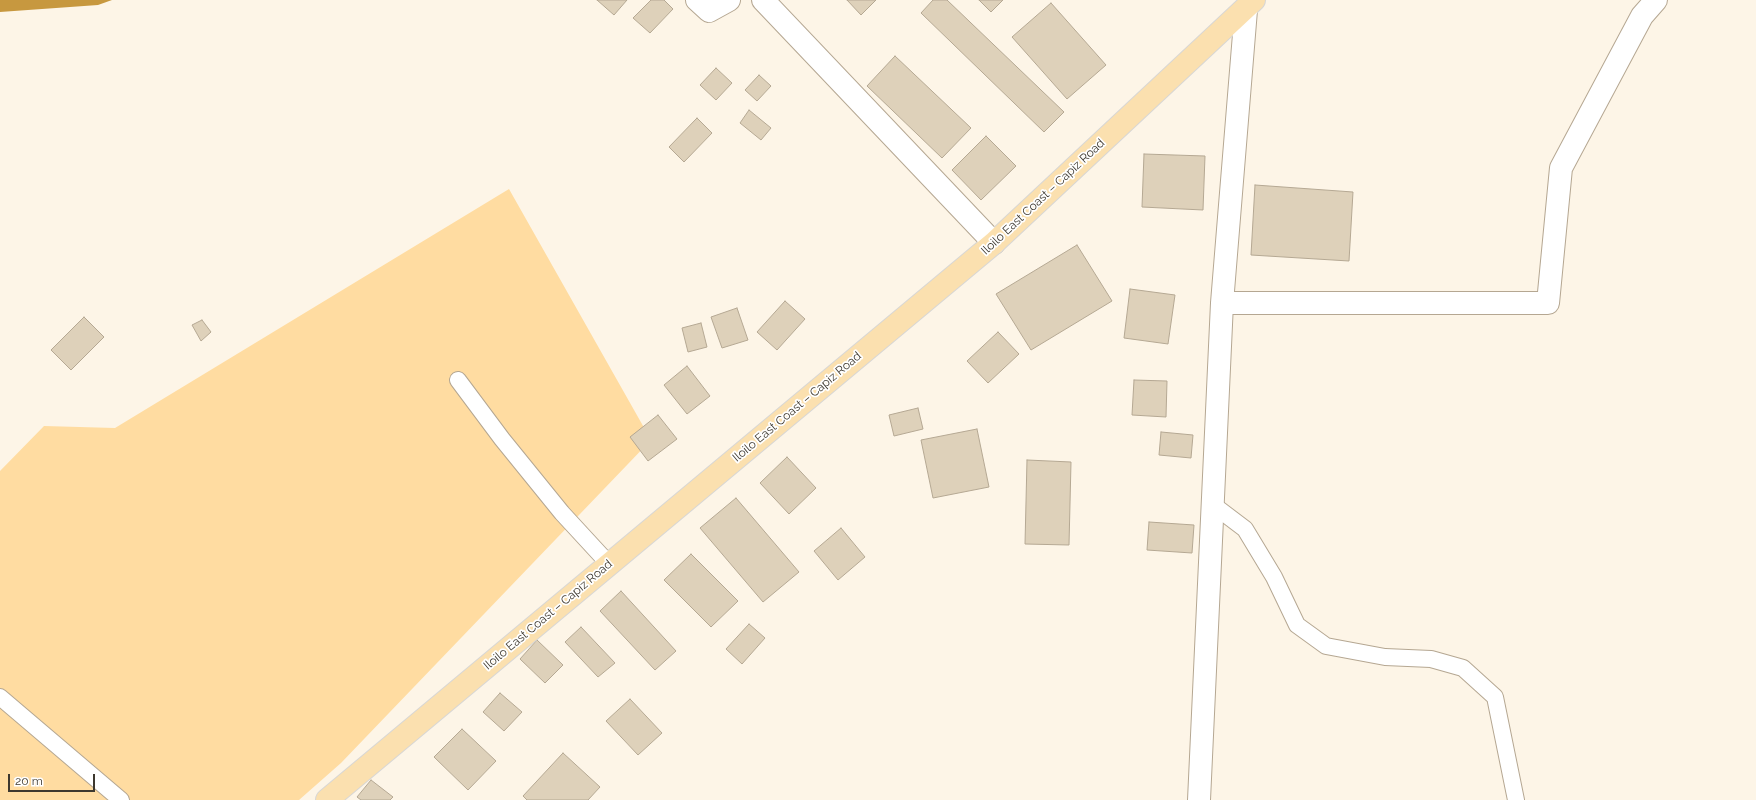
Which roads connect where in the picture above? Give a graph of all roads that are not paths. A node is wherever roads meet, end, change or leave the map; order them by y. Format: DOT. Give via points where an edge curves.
graph roads {
  1 [pos="697,0"];
  2 [pos="729,0"];
  3 [pos="763,0"];
  4 [pos="1656,0"];
  5 [pos="1250,5"];
  6 [pos="994,244"];
  7 [pos="1222,302"];
  8 [pos="458,380"];
  9 [pos="1212,504"];
  10 [pos="609,564"];
  11 [pos="0,697"];
  12 [pos="121,800"];
  13 [pos="327,800"];
  14 [pos="1199,800"];
  15 [pos="1516,800"];
  1 -- 2 [label="street" via="709,11"];
  3 -- 6 [label="street"];
  4 -- 7 [label="street" via="1642,16 1562,168 1548,303"];
  5 -- 6 [label="main road, Iloilo East Coast – Capiz Road"];
  5 -- 7 [label="street"];
  6 -- 10 [label="main road, Iloilo East Coast – Capiz Road"];
  7 -- 9 [label="street"];
  8 -- 10 [label="lane" via="502,440 562,513"];
  9 -- 14 [label="street"];
  9 -- 15 [label="lane" via="1245,530 1274,577 1297,625 1326,646 1385,657 1431,659 1463,668 1495,698"];
  10 -- 13 [label="main road, Iloilo East Coast – Capiz Road"];
  11 -- 12 [label="lane"];
}
